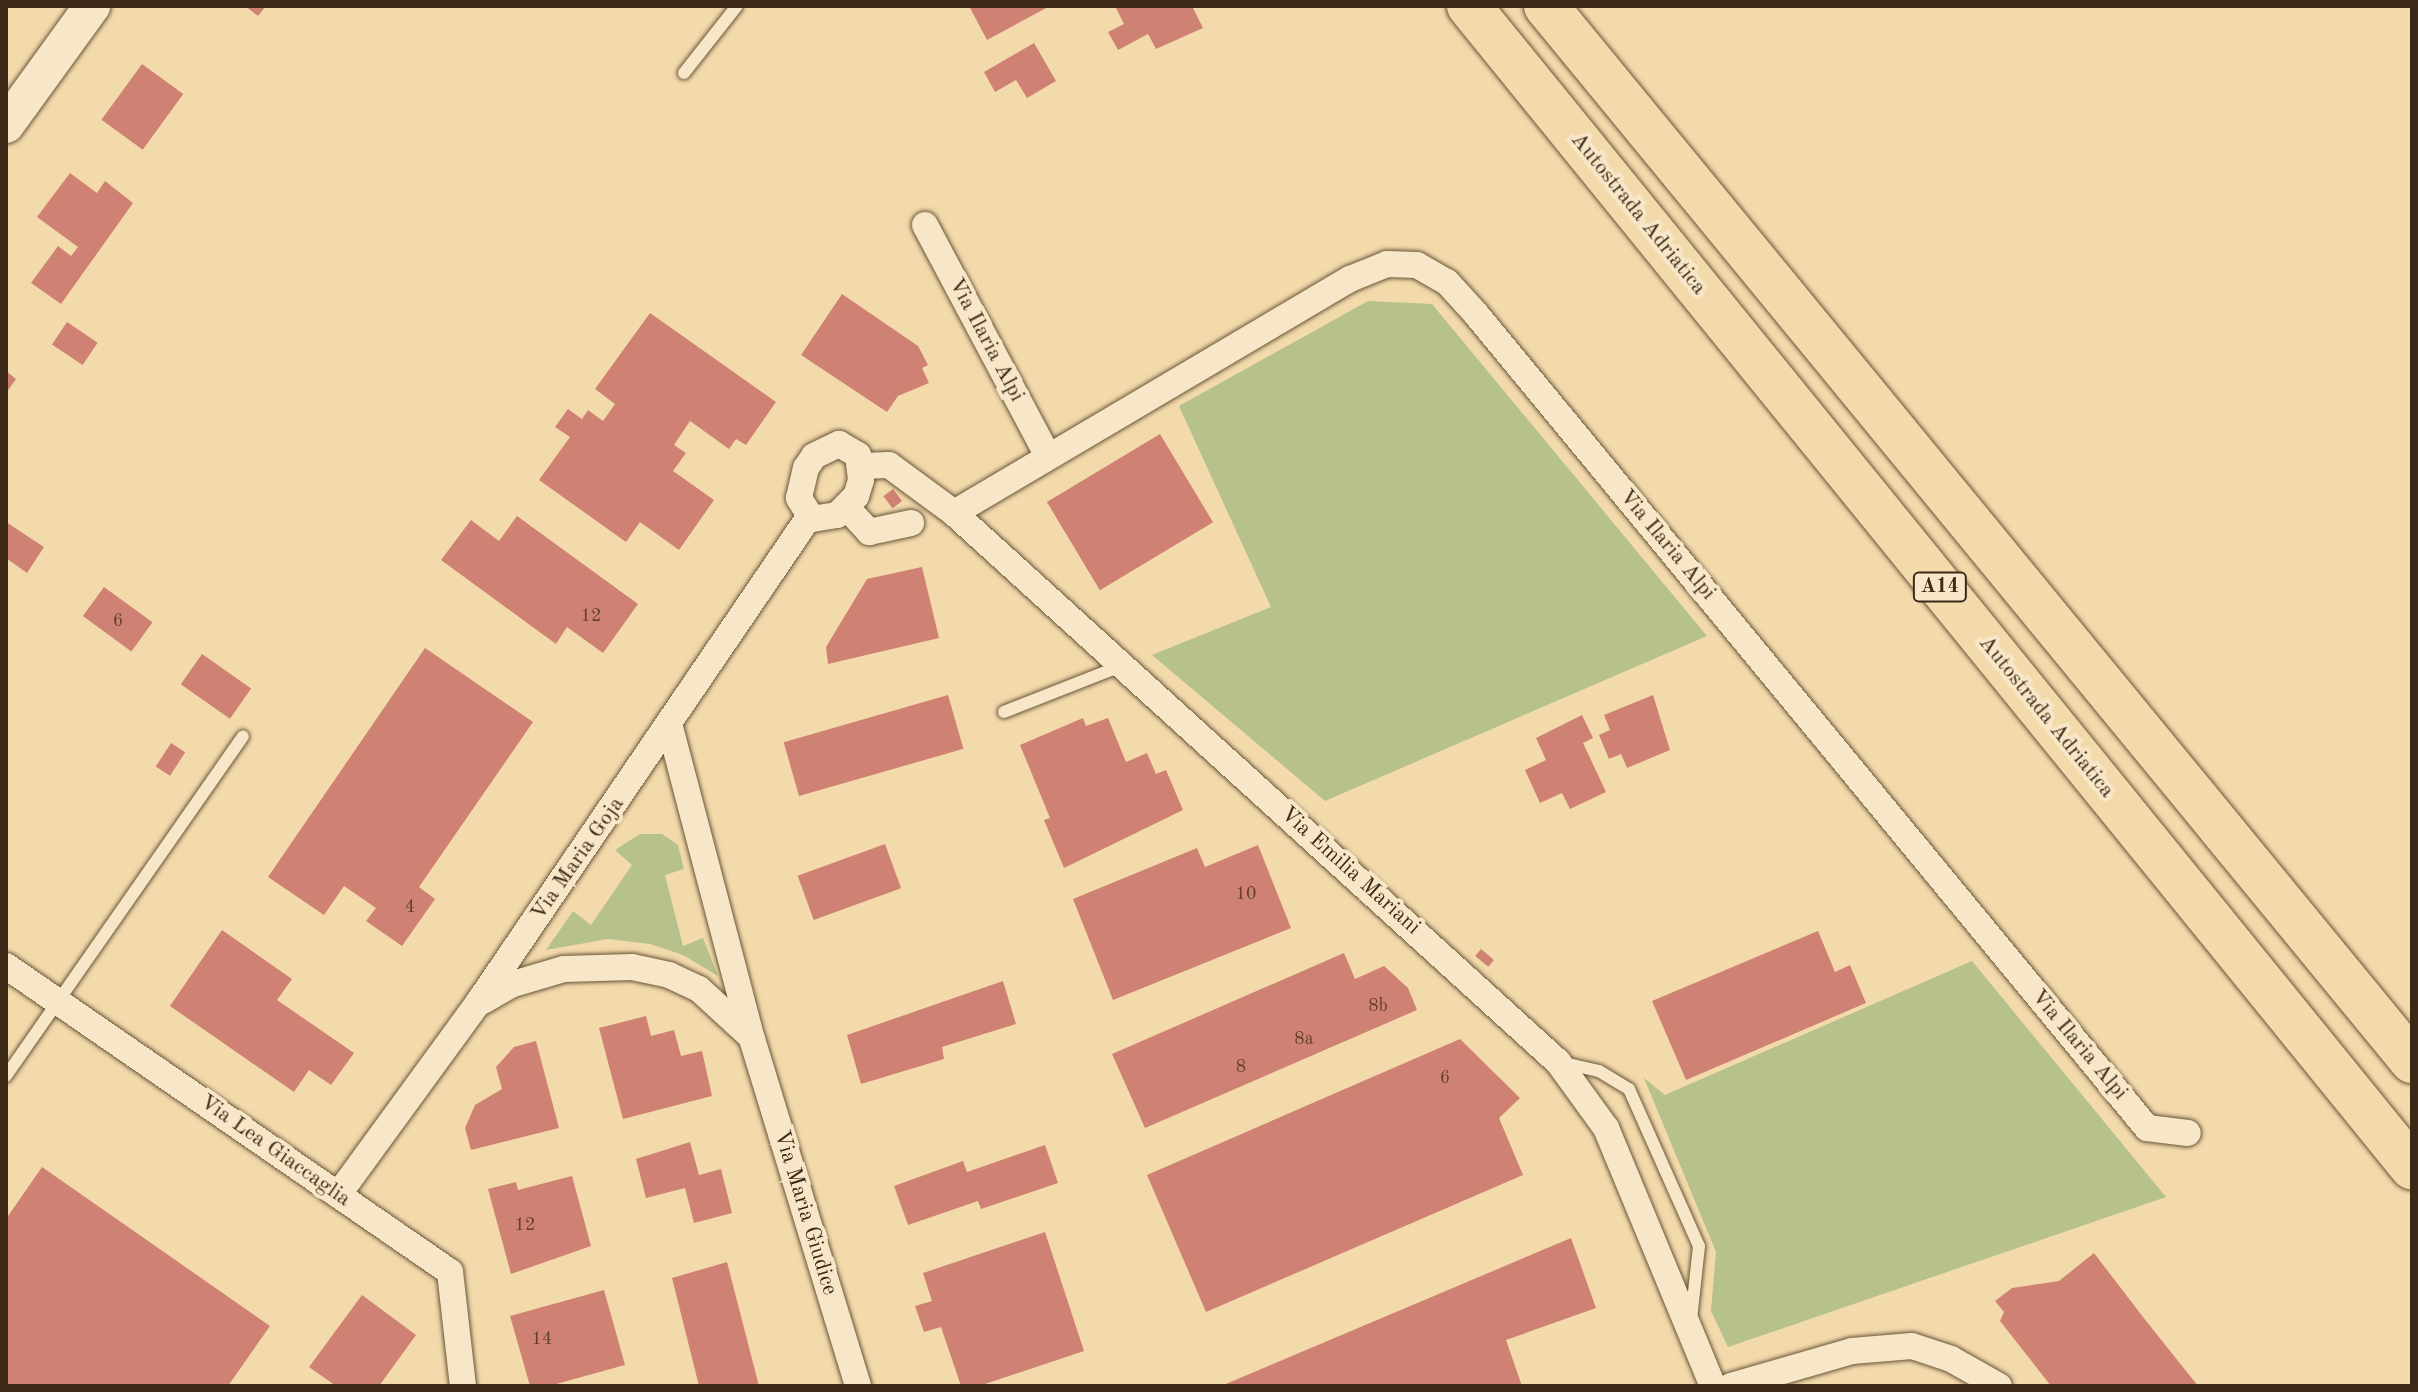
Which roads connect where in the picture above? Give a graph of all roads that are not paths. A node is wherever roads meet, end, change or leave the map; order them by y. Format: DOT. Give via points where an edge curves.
graph roads {
  1 [pos="92,6"];
  2 [pos="737,6"];
  3 [pos="1469,6"];
  4 [pos="1546,6"];
  5 [pos="684,73"];
  6 [pos="6,125"];
  7 [pos="925,225"];
  8 [pos="1047,454"];
  9 [pos="861,466"];
  10 [pos="847,508"];
  11 [pos="954,513"];
  12 [pos="809,517"];
  13 [pos="911,523"];
  14 [pos="1121,666"];
  15 [pos="1004,712"];
  16 [pos="670,727"];
  17 [pos="243,736"];
  18 [pos="6,966"];
  19 [pos="58,1002"];
  20 [pos="478,1003"];
  21 [pos="752,1039"];
  22 [pos="2412,1061"];
  23 [pos="1558,1062"];
  24 [pos="6,1076"];
  25 [pos="2188,1133"];
  26 [pos="2412,1167"];
  27 [pos="338,1195"];
  28 [pos="1689,1327"];
  29 [pos="463,1386"];
  30 [pos="858,1386"];
  31 [pos="1713,1386"];
  32 [pos="1731,1386"];
  33 [pos="1999,1386"];
  1 -- 6 [label="street"];
  2 -- 5 [label="lane"];
  3 -- 26 [label="highway, Autostrada Adriatica / A14"];
  4 -- 22 [label="highway"];
  7 -- 8 [label="street, Via Ilaria Alpi"];
  8 -- 11 [label="street, Via Ilaria Alpi"];
  8 -- 25 [label="street, Via Ilaria Alpi" via="1350,279 1387,264 1417,265 1447,282 2147,1128"];
  9 -- 10 [label="street" via="859,488"];
  9 -- 11 [label="street, Via Emilia Mariani" via="889,465"];
  9 -- 12 [label="street" via="851,447 828,447 814,456 799,498"];
  10 -- 12 [label="street" via="823,521"];
  10 -- 13 [label="street" via="869,532"];
  11 -- 14 [label="street, Via Emilia Mariani"];
  12 -- 16 [label="street, Via Maria Goja"];
  14 -- 15 [label="lane"];
  14 -- 23 [label="street, Via Emilia Mariani"];
  16 -- 20 [label="street, Via Maria Goja"];
  16 -- 21 [label="street, Via Maria Giudice"];
  17 -- 19 [label="lane"];
  18 -- 19 [label="street, Via Lea Giaccaglia"];
  19 -- 24 [label="lane"];
  19 -- 27 [label="street, Via Lea Giaccaglia"];
  20 -- 21 [label="street, Via Maria Giudice" via="534,976 596,965 632,967 699,989"];
  20 -- 27 [label="street, Via Maria Goja"];
  21 -- 30 [label="street, Via Maria Giudice"];
  23 -- 28 [label="street, Via Emilia Mariani" via="1606,1128"];
  23 -- 28 [label="lane" via="1599,1071 1629,1089 1699,1246"];
  27 -- 29 [label="street, Via Lea Giaccaglia" via="450,1272"];
  28 -- 31 [label="street, Via Emilia Mariani"];
  32 -- 33 [label="street" via="1852,1351 1912,1346 1951,1359"];
}
